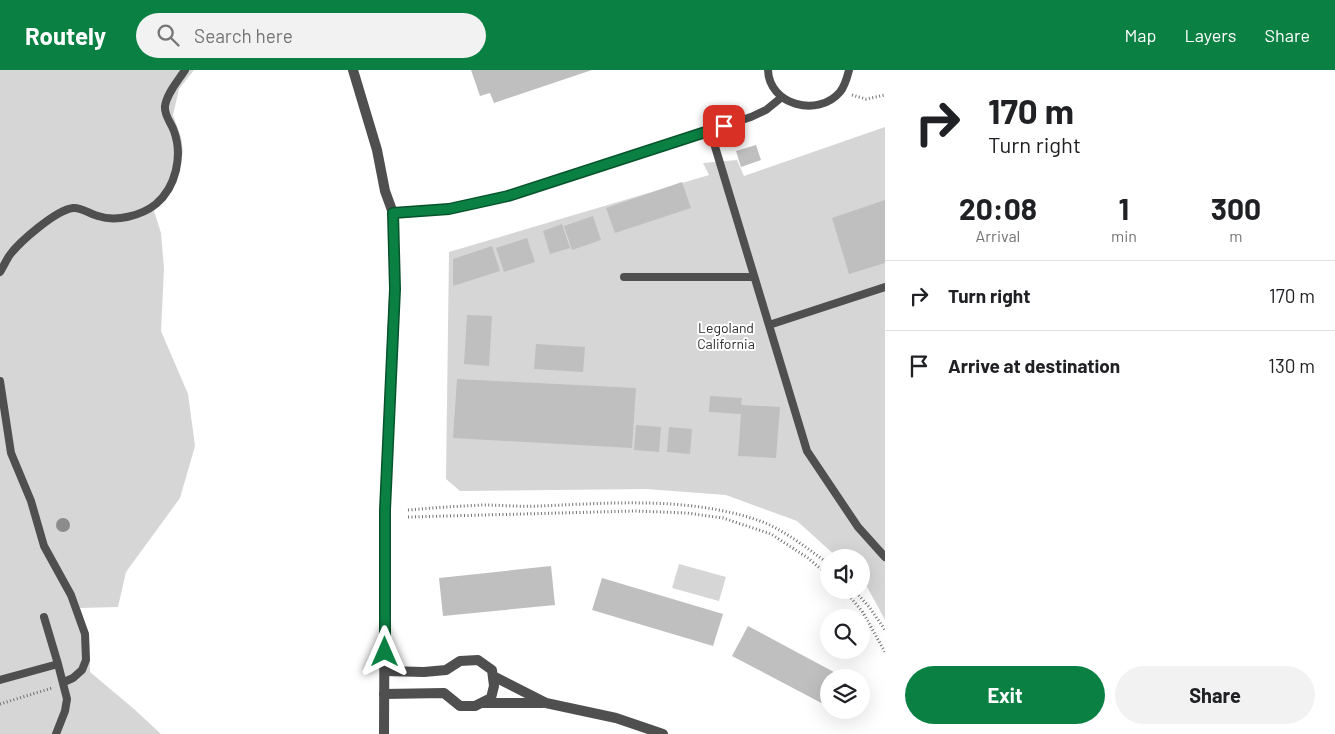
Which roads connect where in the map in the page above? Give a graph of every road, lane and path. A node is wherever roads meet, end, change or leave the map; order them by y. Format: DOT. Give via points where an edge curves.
graph roads {
  1 [pos="185,70"];
  2 [pos="353,70"];
  3 [pos="768,70"];
  4 [pos="849,70"];
  5 [pos="840,92"];
  6 [pos="885,95"];
  7 [pos="782,97"];
  8 [pos="710,130"];
  9 [pos="393,213"];
  10 [pos="0,272"];
  11 [pos="624,277"];
  12 [pos="754,277"];
  13 [pos="885,287"];
  14 [pos="769,325"];
  15 [pos="0,381"];
  16 [pos="408,510"];
  17 [pos="408,517"];
  18 [pos="820,557"];
  19 [pos="885,557"];
  20 [pos="820,568"];
  21 [pos="852,599"];
  22 [pos="862,599"];
  23 [pos="44,617"];
  24 [pos="885,630"];
  25 [pos="885,652"];
  26 [pos="58,664"];
  27 [pos="385,671"];
  28 [pos="493,676"];
  29 [pos="0,680"];
  30 [pos="64,682"];
  31 [pos="55,688"];
  32 [pos="384,694"];
  33 [pos="546,702"];
  34 [pos="481,703"];
  35 [pos="0,704"];
  36 [pos="56,734"];
  37 [pos="384,734"];
  38 [pos="663,734"];
  1 -- 10 [label="lane" via="166,103 166,116 176,137 177,160 171,185 161,199 148,210 120,218 98,217 78,208 58,214 18,246"];
  2 -- 9 [label="street"];
  3 -- 7 [label="lane" via="773,87"];
  4 -- 5 [label="lane"];
  5 -- 6 [label="path" via="866,99"];
  5 -- 7 [label="lane" via="830,100 812,106 793,104"];
  7 -- 8 [label="lane" via="751,117"];
  8 -- 9 [label="lane" via="508,196 449,209"];
  8 -- 12 [label="lane"];
  9 -- 27 [label="street" via="395,283 385,510"];
  11 -- 12 [label="lane"];
  12 -- 14 [label="lane"];
  13 -- 14 [label="lane"];
  14 -- 19 [label="lane" via="807,451 858,527"];
  15 -- 30 [label="lane" via="11,452 31,501 44,546 71,595 85,634 86,660 82,670"];
  16 -- 18 [label="path" via="485,505 676,504 712,507 753,518 791,536"];
  17 -- 20 [label="path" via="635,511 696,514 723,518 771,534"];
  21 -- 25 [label="path"];
  22 -- 24 [label="path"];
  23 -- 26 [label="lane"];
  26 -- 29 [label="lane"];
  26 -- 30 [label="lane"];
  27 -- 28 [label="street" via="446,670 460,660 478,660 492,670"];
  27 -- 32 [label="street"];
  28 -- 33 [label="street"];
  28 -- 34 [label="street" via="490,698"];
  30 -- 36 [label="lane" via="67,704"];
  31 -- 35 [label="path"];
  32 -- 34 [label="street" via="444,693 460,706"];
  32 -- 37 [label="street"];
  33 -- 34 [label="street"];
  33 -- 38 [label="street" via="616,718"];
}
